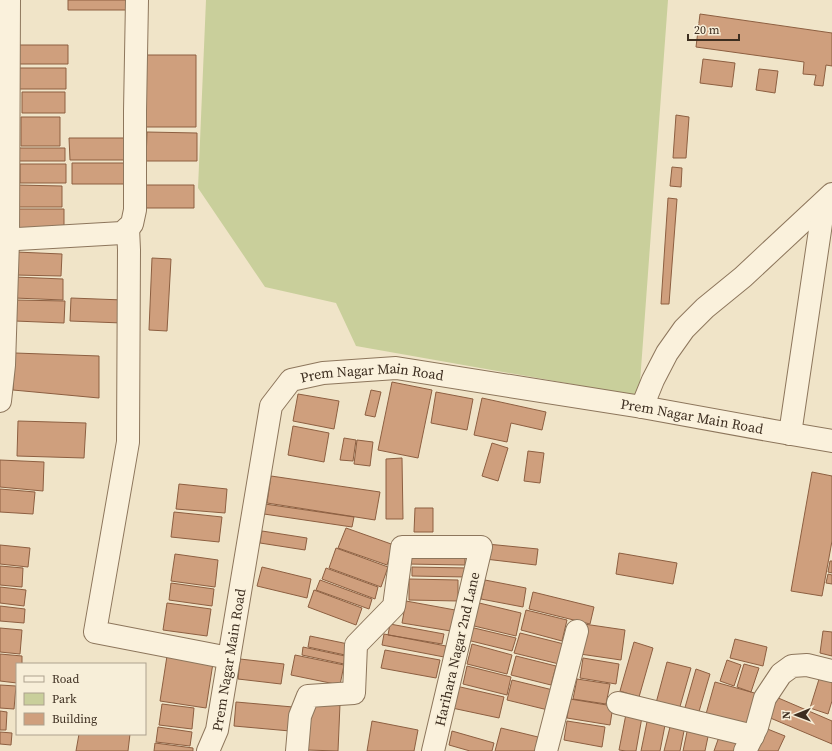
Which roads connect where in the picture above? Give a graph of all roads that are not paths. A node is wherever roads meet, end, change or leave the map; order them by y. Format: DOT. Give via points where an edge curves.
graph roads {
  1 [pos="9,0"];
  2 [pos="137,0"];
  3 [pos="828,198"];
  4 [pos="128,228"];
  5 [pos="4,240"];
  6 [pos="0,401"];
  7 [pos="642,407"];
  8 [pos="790,434"];
  9 [pos="832,441"];
  10 [pos="577,631"];
  11 [pos="229,658"];
  12 [pos="832,671"];
  13 [pos="618,703"];
  14 [pos="749,743"];
  15 [pos="208,751"];
  16 [pos="297,751"];
  17 [pos="433,751"];
  18 [pos="546,751"];
  1 -- 5 [label="street"];
  2 -- 4 [label="street" via="135,210 132,224"];
  3 -- 7 [label="street" via="684,329 667,352"];
  3 -- 8 [label="street"];
  4 -- 5 [label="street" via="122,233"];
  4 -- 11 [label="street" via="128,442 95,632"];
  5 -- 6 [label="street" via="4,365"];
  7 -- 8 [label="street, Prem Nagar Main Road"];
  7 -- 11 [label="street, Prem Nagar Main Road" via="396,368 323,373 291,380 271,406"];
  8 -- 9 [label="street, Prem Nagar Main Road"];
  10 -- 18 [label="street"];
  11 -- 15 [label="street, Prem Nagar Main Road" via="217,730"];
  12 -- 14 [label="street" via="807,665 792,666 781,674 765,698"];
  13 -- 14 [label="street"];
  16 -- 17 [label="street, Harihara Nagar 2nd Lane" via="300,716 308,696 354,693 356,645 394,606 402,546 481,547"];
}
